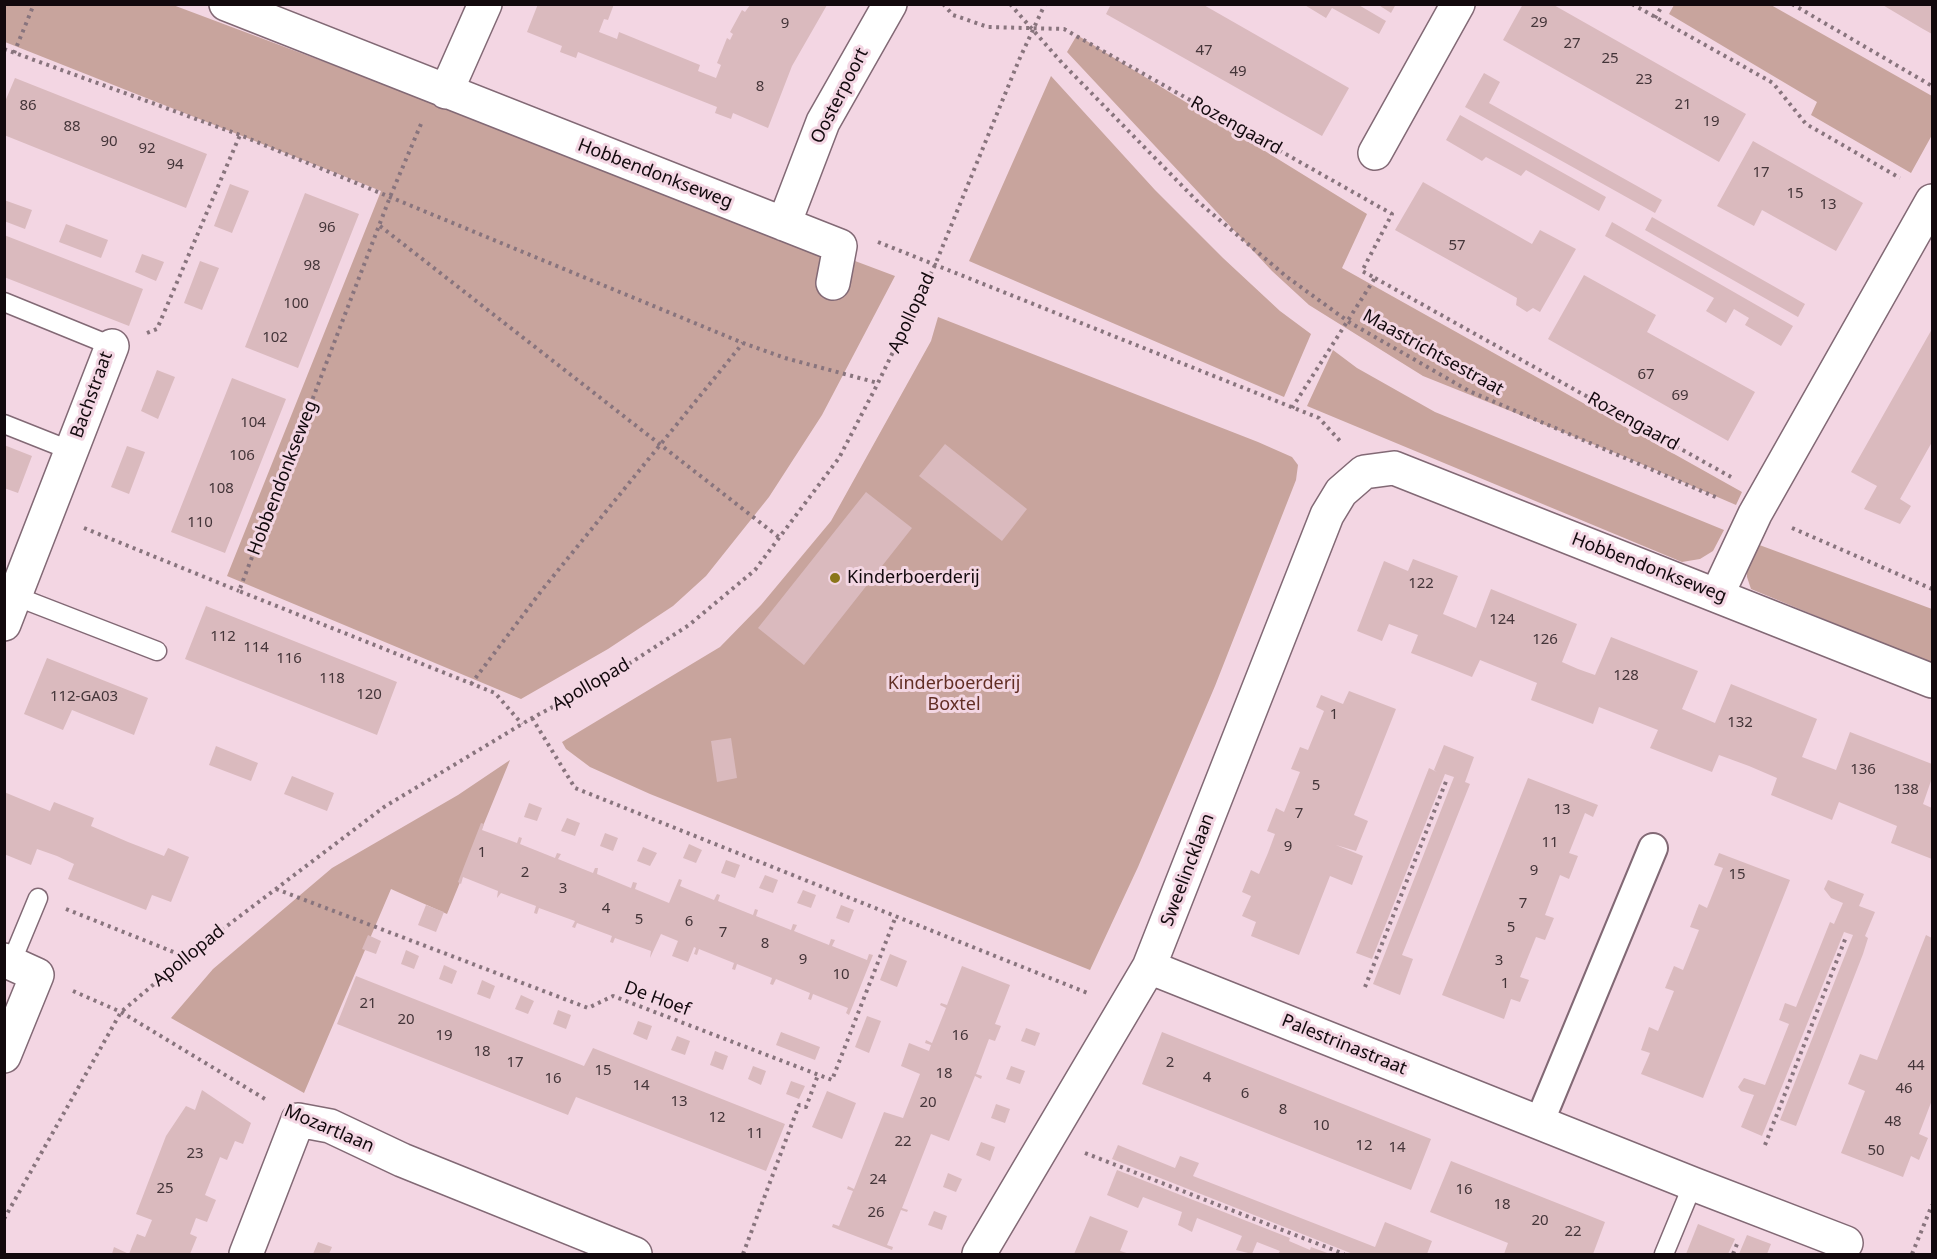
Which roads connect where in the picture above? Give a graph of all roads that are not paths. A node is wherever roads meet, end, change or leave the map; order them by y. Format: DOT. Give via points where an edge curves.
graph roads {
  1 [pos="226,4"];
  2 [pos="485,4"];
  3 [pos="890,4"];
  4 [pos="1458,4"];
  5 [pos="441,89"];
  6 [pos="1375,153"];
  7 [pos="1932,201"];
  8 [pos="783,224"];
  9 [pos="833,283"];
  10 [pos="4,302"];
  11 [pos="112,346"];
  12 [pos="4,424"];
  13 [pos="72,451"];
  14 [pos="1364,472"];
  15 [pos="1717,595"];
  16 [pos="10,610"];
  17 [pos="157,651"];
  18 [pos="1932,681"];
  19 [pos="1653,848"];
  20 [pos="38,898"];
  21 [pos="17,966"];
  22 [pos="1149,967"];
  23 [pos="4,1056"];
  24 [pos="1539,1123"];
  25 [pos="1693,1184"];
  26 [pos="1846,1243"];
  27 [pos="246,1254"];
  28 [pos="635,1254"];
  29 [pos="979,1254"];
  30 [pos="1664,1254"];
  1 -- 5 [label="street, Hobbendonkseweg"];
  2 -- 5 [label="street"];
  3 -- 8 [label="street, Oosterpoort" via="824,122"];
  4 -- 6 [label="street"];
  5 -- 8 [label="street, Hobbendonkseweg"];
  7 -- 15 [label="street" via="1760,505"];
  8 -- 9 [label="street, Hobbendonkseweg" via="840,246"];
  10 -- 11 [label="lane, Bachstraat"];
  11 -- 13 [label="street, Bachstraat"];
  12 -- 13 [label="lane, Bachstraat"];
  13 -- 16 [label="street, Bachstraat"];
  14 -- 15 [label="street, Hobbendonkseweg" via="1394,468"];
  14 -- 22 [label="street, Sweelincklaan" via="1341,492 1327,515"];
  15 -- 18 [label="street, Hobbendonkseweg"];
  16 -- 17 [label="lane"];
  19 -- 24 [label="street"];
  20 -- 21 [label="lane"];
  21 -- 23 [label="street"];
  22 -- 24 [label="street, Palestrinastraat"];
  22 -- 29 [label="street, Sweelincklaan"];
  24 -- 25 [label="street, Palestrinastraat"];
  25 -- 26 [label="street, Palestrinastraat"];
  25 -- 30 [label="lane"];
  27 -- 28 [label="street, Mozartlaan" via="298,1120 330,1126 402,1160"];
}
